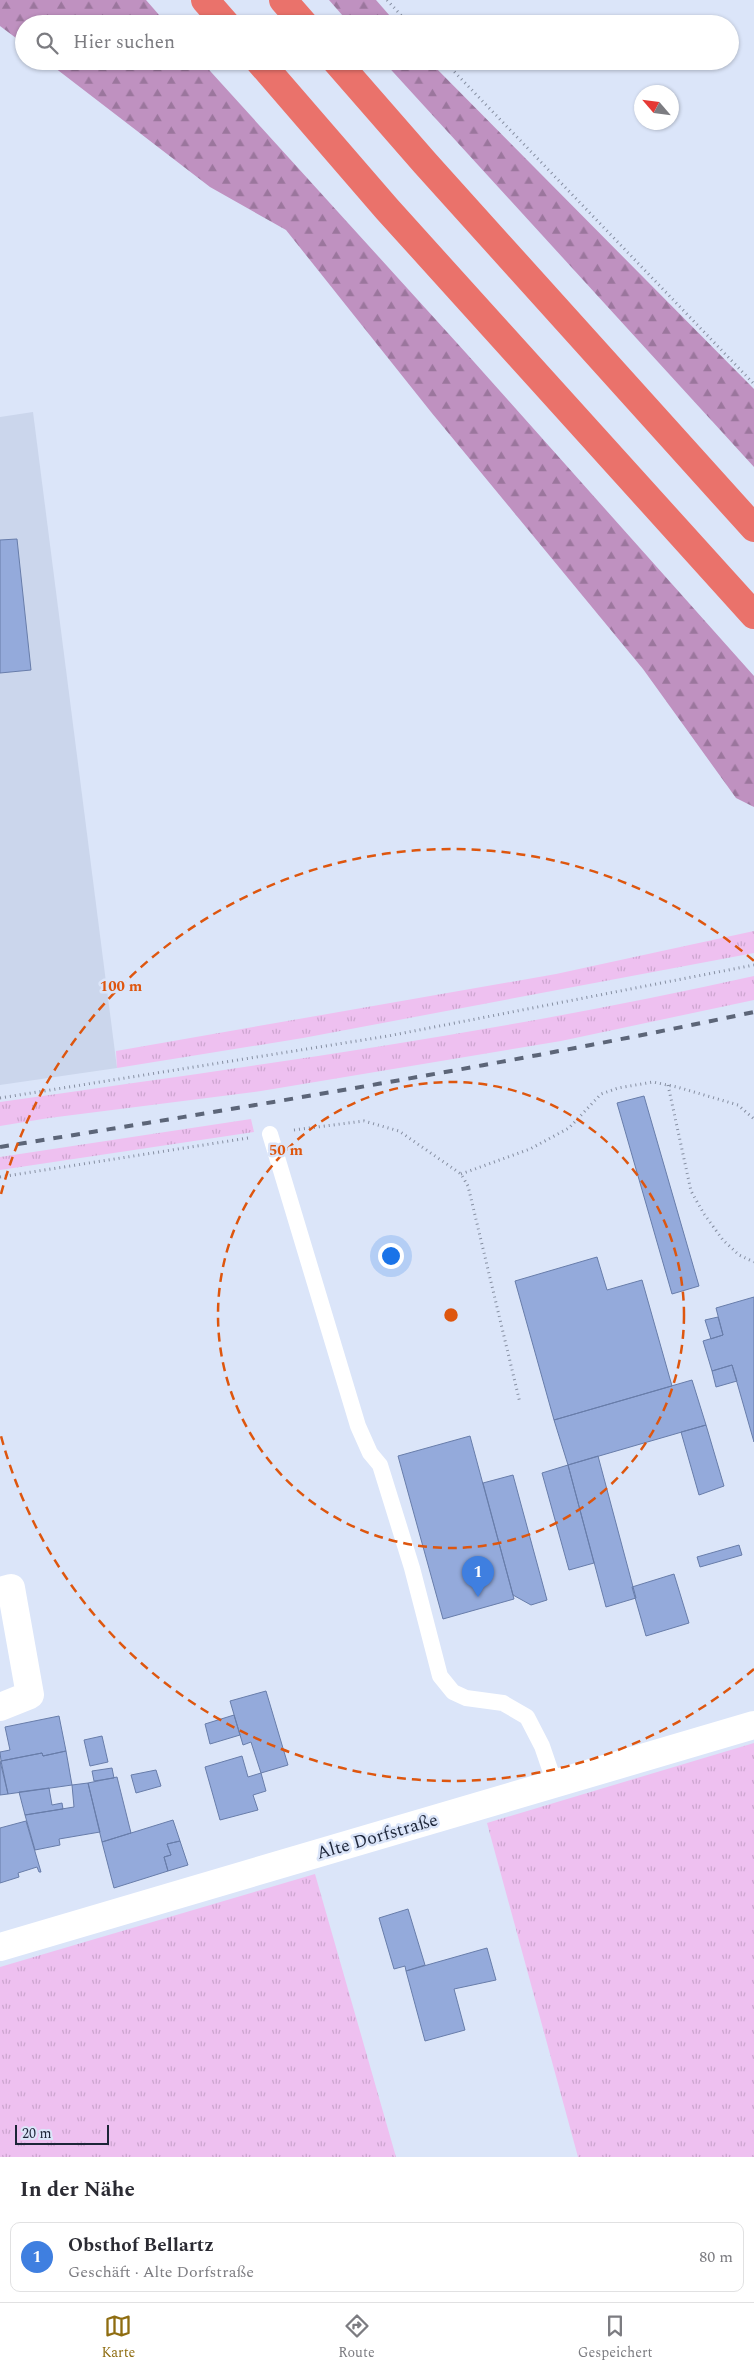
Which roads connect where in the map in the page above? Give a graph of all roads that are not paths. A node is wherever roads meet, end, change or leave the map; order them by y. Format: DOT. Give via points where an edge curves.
graph roads {
  1 [pos="205,0"];
  2 [pos="283,0"];
  3 [pos="218,15"];
  4 [pos="296,15"];
  5 [pos="267,70"];
  6 [pos="344,70"];
  7 [pos="754,528"];
  8 [pos="754,615"];
  9 [pos="270,1134"];
  10 [pos="0,1591"];
  11 [pos="0,1707"];
  12 [pos="754,1725"];
  13 [pos="555,1784"];
  14 [pos="0,1946"];
  1 -- 3 [label="highway"];
  2 -- 4 [label="highway"];
  5 -- 8 [label="highway" via="387,209"];
  6 -- 7 [label="highway"];
  9 -- 13 [label="lane" via="358,1426 370,1453 380,1465 412,1568 440,1676 453,1692 466,1698 504,1703 527,1717 542,1746"];
  10 -- 11 [label="street" via="11,1588 30,1695"];
  12 -- 13 [label="street, Alte Dorfstraße"];
  13 -- 14 [label="street, Alte Dorfstraße"];
}
